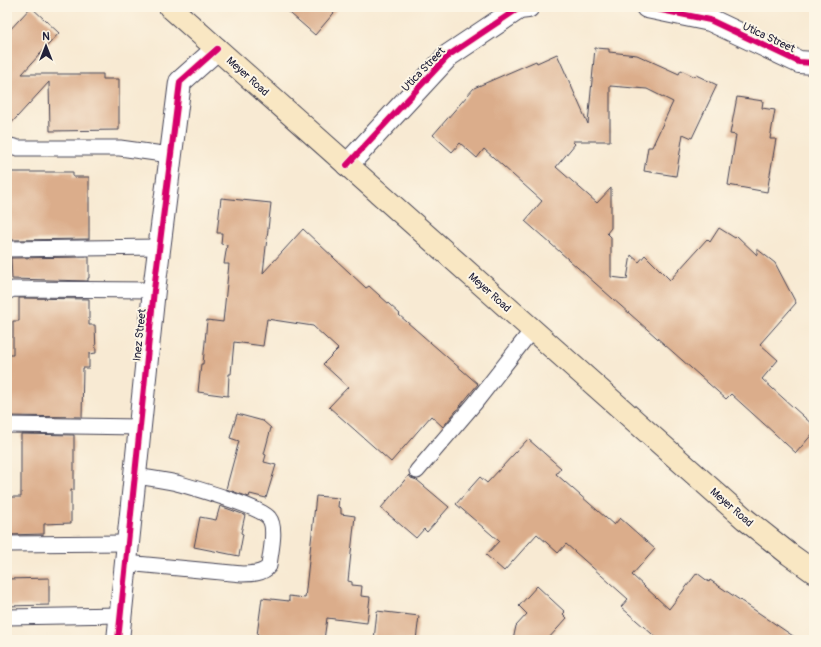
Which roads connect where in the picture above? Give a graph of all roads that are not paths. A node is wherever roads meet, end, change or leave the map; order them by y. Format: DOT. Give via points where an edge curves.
graph roads {
  1 [pos="170,7"];
  2 [pos="528,7"];
  3 [pos="647,7"];
  4 [pos="217,49"];
  5 [pos="814,63"];
  6 [pos="7,145"];
  7 [pos="170,155"];
  8 [pos="348,165"];
  9 [pos="159,247"];
  10 [pos="7,249"];
  11 [pos="154,290"];
  12 [pos="7,292"];
  13 [pos="532,330"];
  14 [pos="7,425"];
  15 [pos="140,427"];
  16 [pos="418,471"];
  17 [pos="135,476"];
  18 [pos="7,544"];
  19 [pos="127,553"];
  20 [pos="814,572"];
  21 [pos="120,615"];
  22 [pos="7,617"];
  23 [pos="118,640"];
  1 -- 4 [label="main road, Meyer Road"];
  2 -- 8 [label="street, Utica Street" via="519,8 449,55"];
  3 -- 5 [label="street, Utica Street" via="710,20 799,62"];
  4 -- 7 [label="street, Inez Street" via="180,82"];
  4 -- 8 [label="main road, Meyer Road"];
  6 -- 7 [label="lane" via="18,148 120,148"];
  7 -- 9 [label="street, Inez Street"];
  8 -- 13 [label="main road, Meyer Road"];
  9 -- 10 [label="lane"];
  9 -- 11 [label="street, Inez Street"];
  11 -- 12 [label="lane" via="13,289"];
  11 -- 15 [label="street, Inez Street"];
  13 -- 16 [label="lane"];
  13 -- 20 [label="main road, Meyer Road" via="745,519"];
  14 -- 15 [label="lane"];
  15 -- 17 [label="street, Inez Street"];
  17 -- 19 [label="street, Inez Street"];
  17 -- 19 [label="lane" via="177,483 253,507 269,517 273,532 269,566 257,573 242,574"];
  18 -- 19 [label="lane"];
  19 -- 21 [label="street, Inez Street"];
  21 -- 22 [label="lane"];
  21 -- 23 [label="street, Inez Street"];
}
